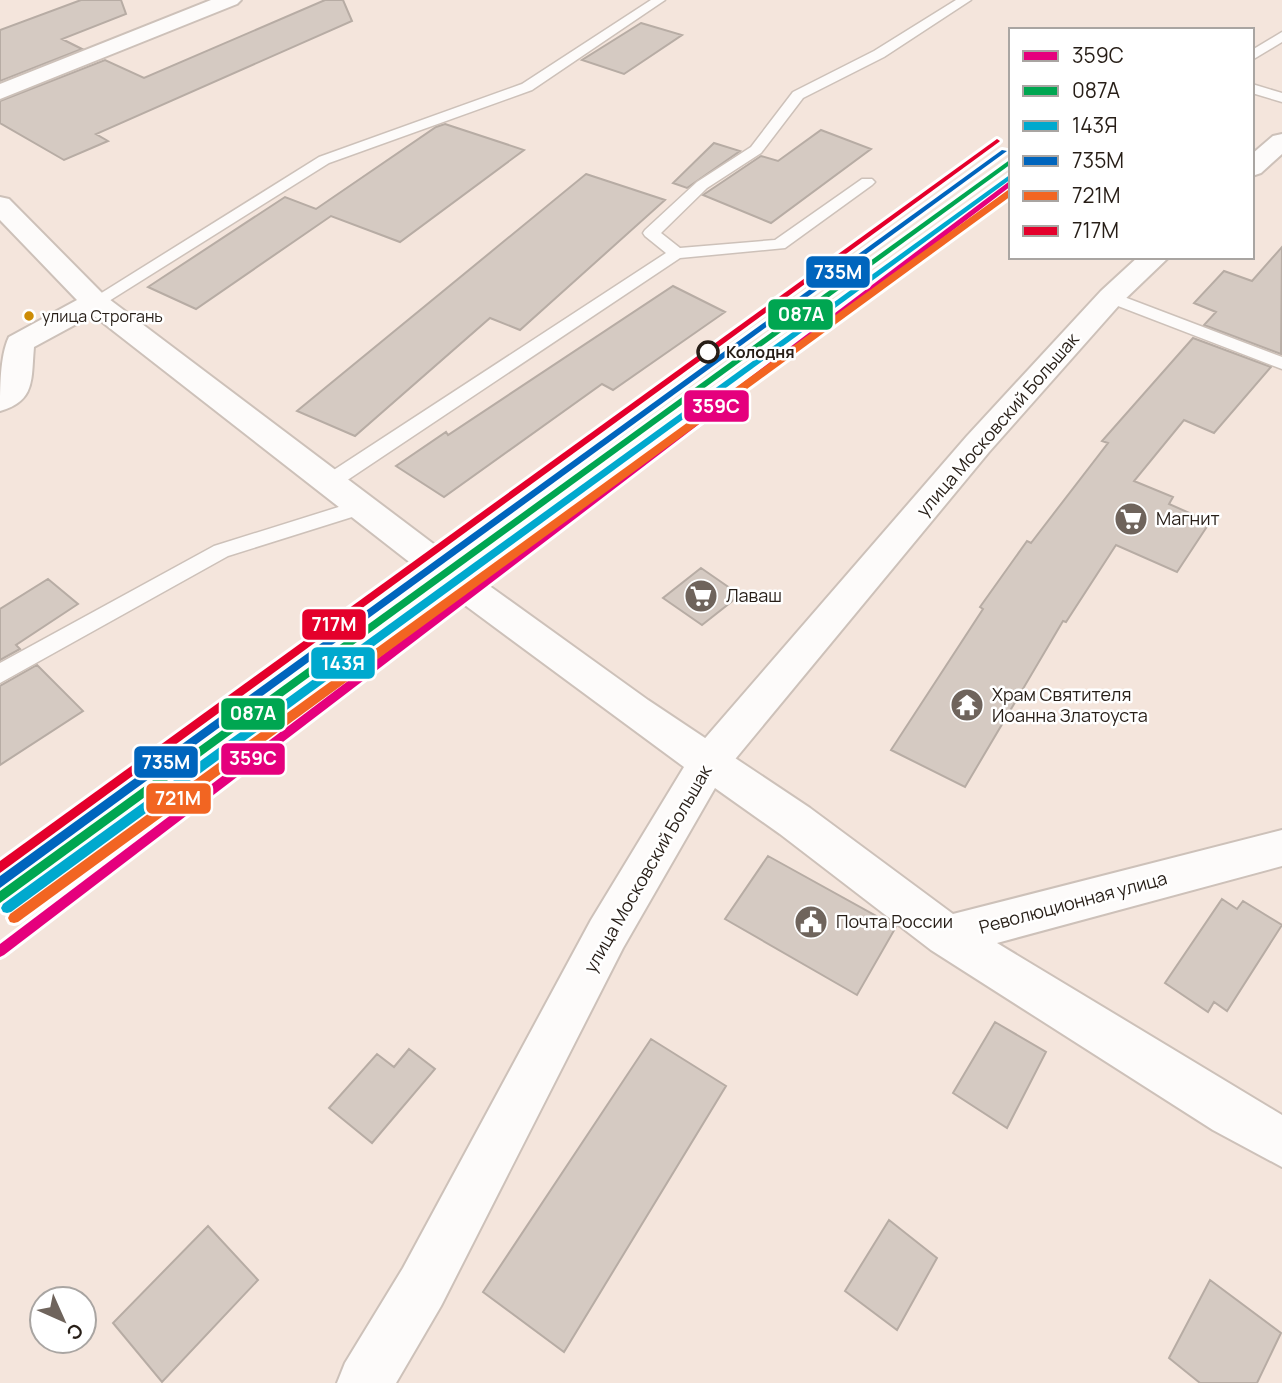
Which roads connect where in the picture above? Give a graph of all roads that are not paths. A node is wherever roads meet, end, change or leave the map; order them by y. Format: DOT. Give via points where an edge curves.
graph roads {
  1 [pos="230,0"];
  2 [pos="659,0"];
  3 [pos="965,0"];
  4 [pos="1282,36"];
  5 [pos="1254,55"];
  6 [pos="1254,89"];
  7 [pos="0,92"];
  8 [pos="1282,98"];
  9 [pos="1282,141"];
  10 [pos="1254,166"];
  11 [pos="867,182"];
  12 [pos="0,205"];
  13 [pos="676,253"];
  14 [pos="1153,259"];
  15 [pos="1111,297"];
  16 [pos="95,302"];
  17 [pos="1282,363"];
  18 [pos="0,401"];
  19 [pos="330,482"];
  20 [pos="361,507"];
  21 [pos="0,674"];
  22 [pos="708,763"];
  23 [pos="1282,848"];
  24 [pos="947,936"];
  25 [pos="1282,1142"];
  26 [pos="366,1383"];
  1 -- 7 [label="street"];
  2 -- 16 [label="lane" via="527,87 324,160"];
  3 -- 13 [label="lane" via="879,54 798,95 756,150 702,185 651,233"];
  4 -- 5 [label="lane"];
  6 -- 8 [label="lane"];
  9 -- 10 [label="street"];
  11 -- 13 [label="lane" via="779,245"];
  12 -- 16 [label="street"];
  13 -- 19 [label="lane"];
  14 -- 15 [label="street, улица Московский Большак"];
  15 -- 17 [label="lane"];
  15 -- 22 [label="street, улица Московский Большак" via="978,444"];
  16 -- 18 [label="street" via="20,343 14,392"];
  16 -- 19 [label="street"];
  19 -- 20 [label="street"];
  20 -- 21 [label="lane" via="221,551"];
  20 -- 22 [label="street"];
  22 -- 24 [label="street" via="795,821"];
  22 -- 26 [label="street, улица Московский Большак" via="607,934 422,1287"];
  23 -- 24 [label="street, Революционная улица"];
  24 -- 25 [label="street"];
}
